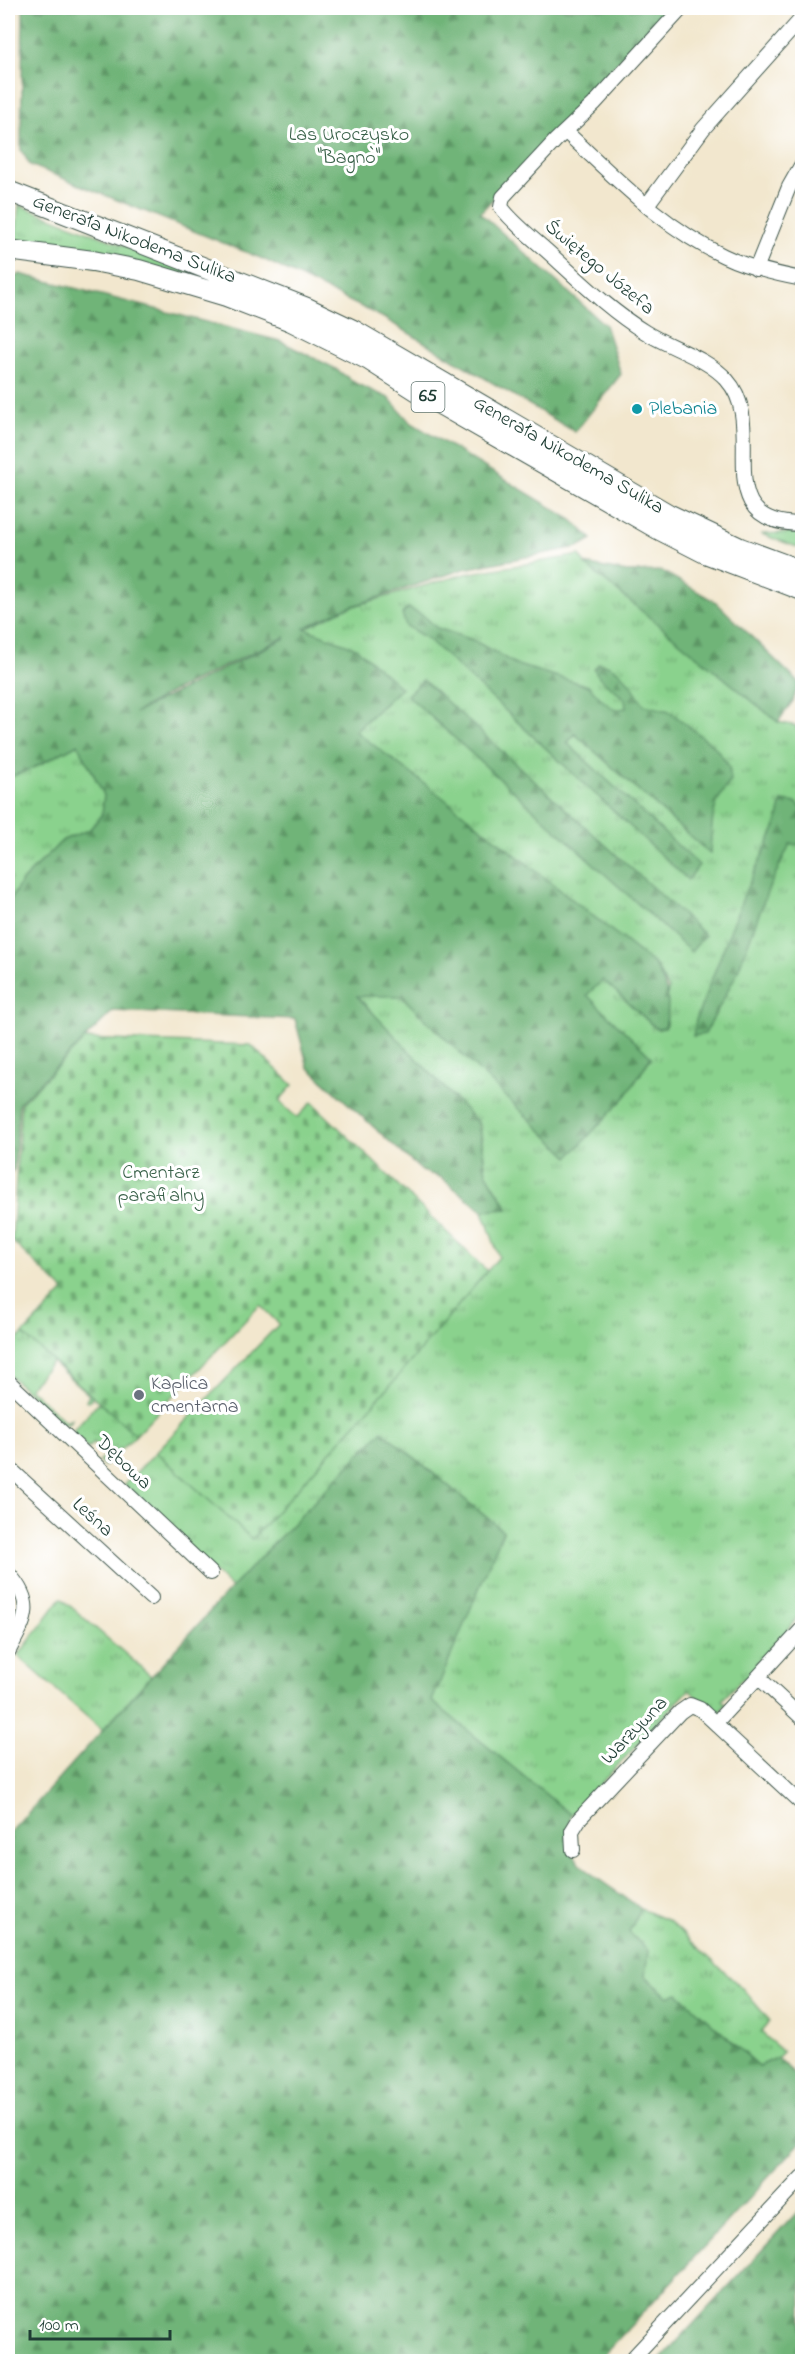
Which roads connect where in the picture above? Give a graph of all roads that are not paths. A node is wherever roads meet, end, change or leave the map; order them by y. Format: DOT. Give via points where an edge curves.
graph roads {
  1 [pos="682,8"];
  2 [pos="802,18"];
  3 [pos="566,132"];
  4 [pos="802,164"];
  5 [pos="8,190"];
  6 [pos="647,205"];
  7 [pos="8,250"];
  8 [pos="756,269"];
  9 [pos="802,279"];
  10 [pos="802,524"];
  11 [pos="730,544"];
  12 [pos="705,553"];
  13 [pos="802,571"];
  14 [pos="802,590"];
  15 [pos="8,1381"];
  16 [pos="8,1467"];
  17 [pos="8,1573"];
  18 [pos="211,1573"];
  19 [pos="151,1598"];
  20 [pos="802,1629"];
  21 [pos="8,1652"];
  22 [pos="758,1677"];
  23 [pos="721,1717"];
  24 [pos="802,1718"];
  25 [pos="802,1803"];
  26 [pos="573,1850"];
  27 [pos="802,2177"];
  28 [pos="629,2361"];
  1 -- 3 [label="street"];
  2 -- 6 [label="street" via="703,129"];
  3 -- 6 [label="street"];
  3 -- 10 [label="street, Świętego Józefa" via="503,197 501,207 623,317 709,365 728,380 740,402 746,486 751,503 772,521"];
  4 -- 8 [label="street"];
  5 -- 11 [label="highway, Generała Nikodema Sulika / 65" via="263,289 334,321 650,504"];
  6 -- 8 [label="street" via="700,244"];
  7 -- 12 [label="highway, Generała Nikodema Sulika / 65" via="139,270 226,296 291,321 349,349 622,510"];
  8 -- 9 [label="street"];
  11 -- 12 [label="highway" via="706,542 701,547"];
  11 -- 13 [label="highway, Generała Nikodema Sulika / 65"];
  12 -- 14 [label="highway, Generała Nikodema Sulika / 65"];
  15 -- 18 [label="street, Dębowa"];
  16 -- 19 [label="street, Leśna"];
  17 -- 21 [label="street" via="26,1600 26,1615"];
  20 -- 22 [label="street"];
  22 -- 23 [label="street"];
  22 -- 24 [label="street"];
  25 -- 26 [label="street, Warzywna" via="700,1709 690,1705 580,1818 572,1831"];
  27 -- 28 [label="street"];
}
